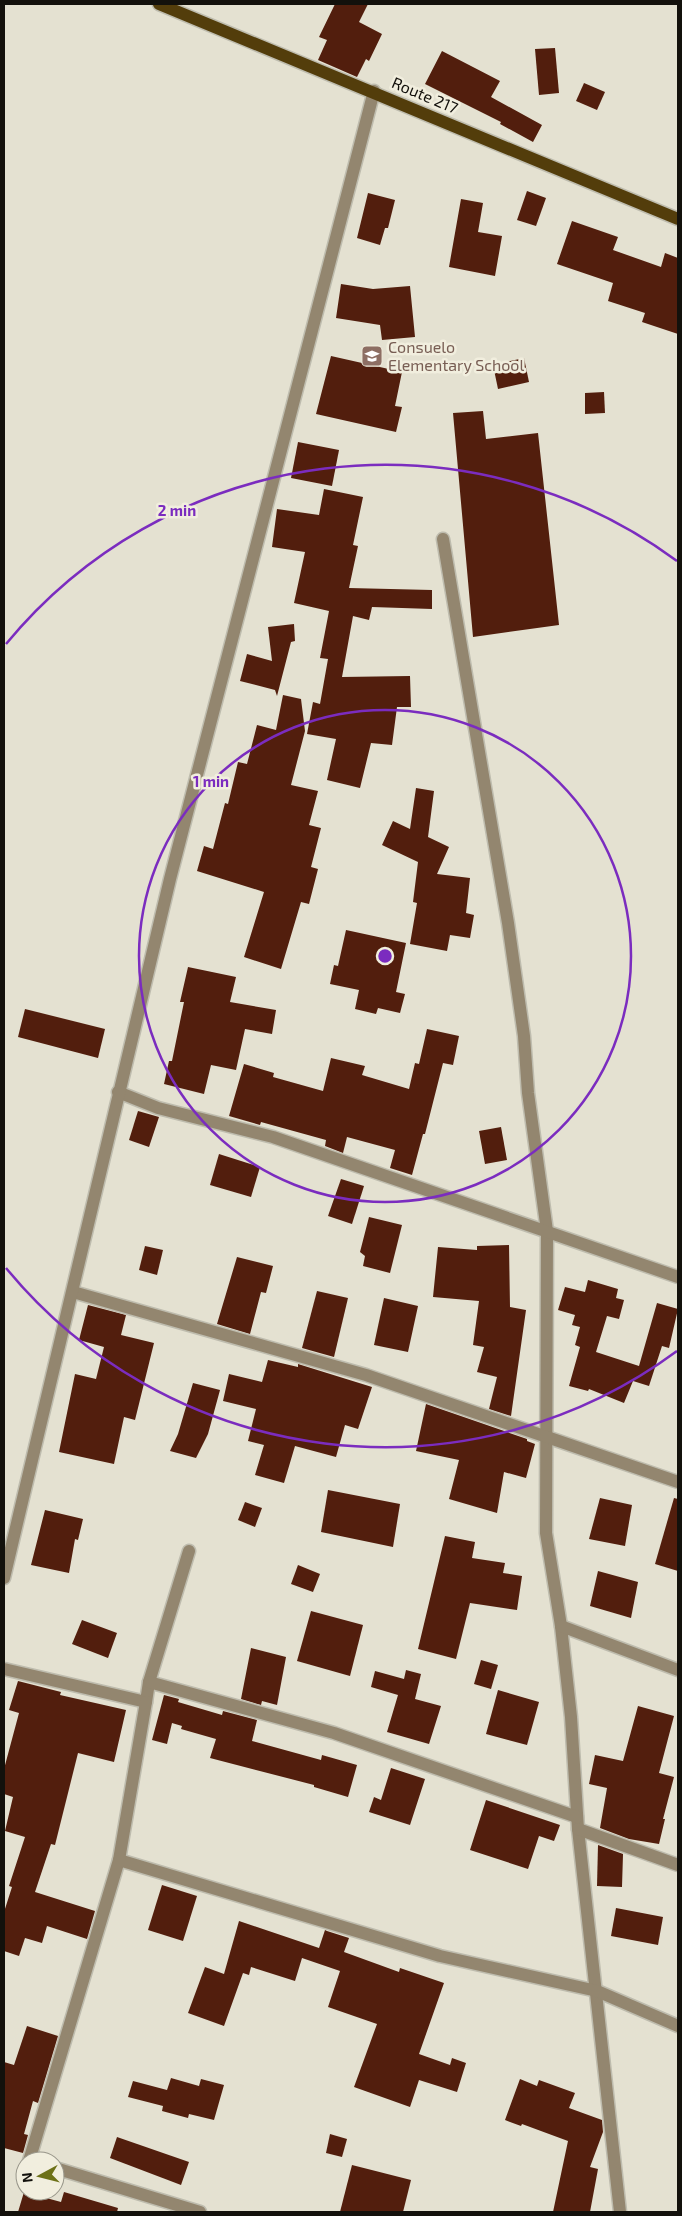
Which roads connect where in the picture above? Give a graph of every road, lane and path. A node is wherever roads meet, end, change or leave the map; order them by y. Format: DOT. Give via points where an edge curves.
graph roads {
  1 [pos="159,4"];
  2 [pos="374,91"];
  3 [pos="678,219"];
  4 [pos="443,539"];
  5 [pos="118,1092"];
  6 [pos="547,1231"];
  7 [pos="678,1277"];
  8 [pos="73,1292"];
  9 [pos="546,1437"];
  10 [pos="678,1482"];
  11 [pos="189,1551"];
  12 [pos="4,1578"];
  13 [pos="561,1626"];
  14 [pos="4,1669"];
  15 [pos="678,1670"];
  16 [pos="149,1682"];
  17 [pos="146,1702"];
  18 [pos="578,1823"];
  19 [pos="119,1860"];
  20 [pos="678,1865"];
  21 [pos="597,1992"];
  22 [pos="678,2026"];
  23 [pos="32,2151"];
  24 [pos="65,2171"];
  25 [pos="200,2212"];
  26 [pos="620,2212"];
  1 -- 2 [label="main road, Route 217"];
  2 -- 3 [label="main road, Route 217"];
  2 -- 5 [label="street"];
  4 -- 6 [label="street" via="508,923"];
  5 -- 6 [label="street" via="158,1108 273,1137"];
  5 -- 8 [label="street"];
  6 -- 7 [label="street"];
  6 -- 9 [label="street"];
  8 -- 9 [label="street" via="357,1372"];
  8 -- 12 [label="street"];
  9 -- 10 [label="street"];
  9 -- 13 [label="street" via="546,1533"];
  11 -- 16 [label="street"];
  13 -- 15 [label="street"];
  13 -- 18 [label="street"];
  14 -- 17 [label="street"];
  16 -- 17 [label="street"];
  16 -- 18 [label="street" via="334,1733"];
  17 -- 19 [label="street"];
  18 -- 20 [label="street"];
  18 -- 21 [label="street"];
  19 -- 21 [label="street" via="440,1956"];
  19 -- 23 [label="street"];
  21 -- 22 [label="street"];
  21 -- 26 [label="street"];
  24 -- 25 [label="street"];
}
